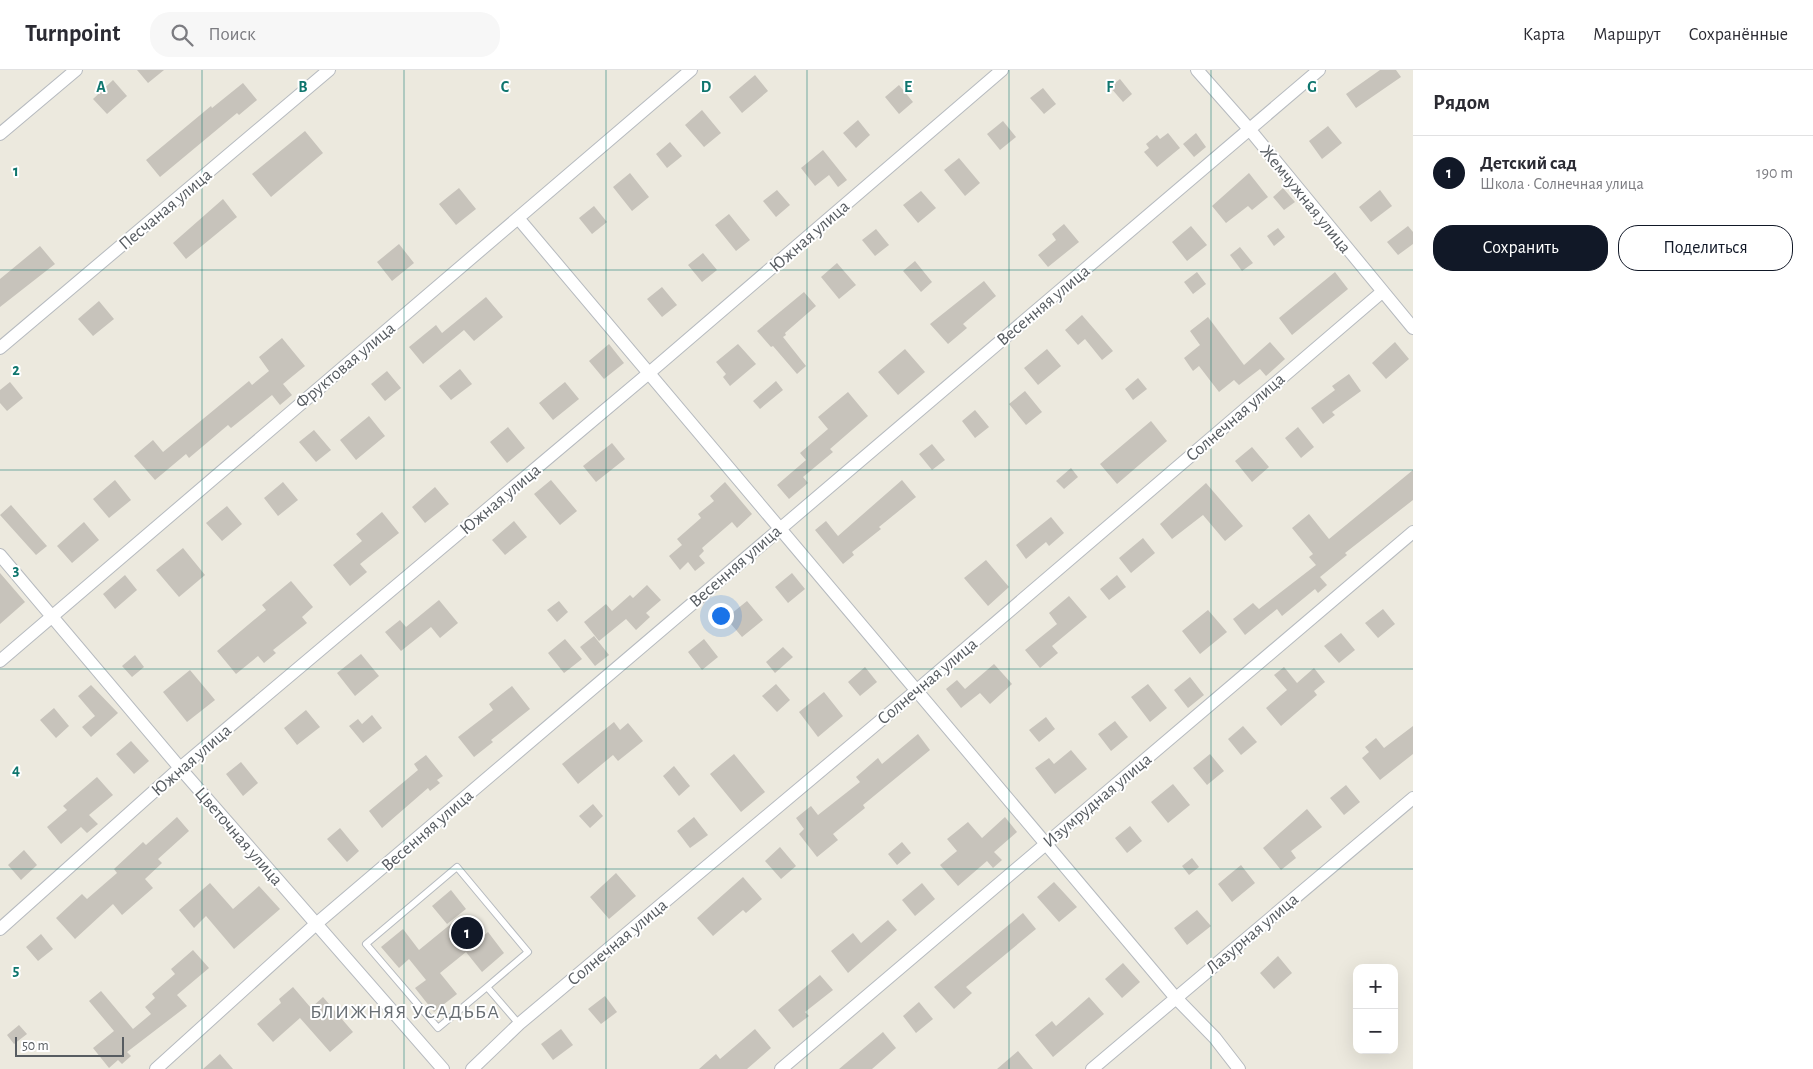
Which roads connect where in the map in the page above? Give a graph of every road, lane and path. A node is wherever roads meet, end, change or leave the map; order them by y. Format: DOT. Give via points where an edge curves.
graph roads {
  1 [pos="76,70"];
  2 [pos="329,70"];
  3 [pos="691,70"];
  4 [pos="1002,70"];
  5 [pos="1197,70"];
  6 [pos="1319,70"];
  7 [pos="1250,130"];
  8 [pos="0,134"];
  9 [pos="518,218"];
  10 [pos="1382,292"];
  11 [pos="1413,328"];
  12 [pos="0,348"];
  13 [pos="648,373"];
  14 [pos="778,529"];
  15 [pos="1413,532"];
  16 [pos="0,555"];
  17 [pos="52,614"];
  18 [pos="0,661"];
  19 [pos="917,690"];
  20 [pos="180,768"];
  21 [pos="1413,798"];
  22 [pos="1046,844"];
  23 [pos="316,924"];
  24 [pos="0,929"];
  25 [pos="487,987"];
  26 [pos="1175,997"];
  27 [pos="520,1024"];
  28 [pos="156,1069"];
  29 [pos="443,1069"];
  30 [pos="472,1069"];
  31 [pos="781,1069"];
  32 [pos="1092,1069"];
  33 [pos="1239,1069"];
  1 -- 8 [label="street"];
  2 -- 12 [label="street, Песчаная улица"];
  3 -- 9 [label="street, Фруктовая улица"];
  4 -- 13 [label="street, Южная улица"];
  5 -- 7 [label="street, Жемчужная улица"];
  6 -- 7 [label="street, Весенняя улица"];
  7 -- 10 [label="street, Жемчужная улица"];
  7 -- 14 [label="street, Весенняя улица"];
  9 -- 13 [label="street"];
  9 -- 17 [label="street, Фруктовая улица"];
  10 -- 11 [label="street, Жемчужная улица"];
  10 -- 19 [label="street, Солнечная улица"];
  13 -- 14 [label="street"];
  13 -- 20 [label="street, Южная улица"];
  14 -- 19 [label="street"];
  14 -- 23 [label="street, Весенняя улица"];
  15 -- 22 [label="street, Изумрудная улица"];
  16 -- 17 [label="street, Цветочная улица"];
  17 -- 18 [label="street, Фруктовая улица"];
  17 -- 20 [label="street, Цветочная улица"];
  19 -- 22 [label="street"];
  19 -- 27 [label="street, Солнечная улица"];
  20 -- 23 [label="street, Цветочная улица"];
  20 -- 24 [label="street, Южная улица"];
  21 -- 26 [label="street, Лазурная улица"];
  22 -- 26 [label="street"];
  22 -- 31 [label="street, Изумрудная улица"];
  23 -- 28 [label="street, Весенняя улица"];
  23 -- 29 [label="street, Цветочная улица"];
  25 -- 25 [label="lane" via="528,952 456,867 366,944 438,1028"];
  25 -- 27 [label="lane"];
  26 -- 32 [label="street, Лазурная улица"];
  26 -- 33 [label="street" via="1215,1038"];
  27 -- 30 [label="street, Солнечная улица"];
}
